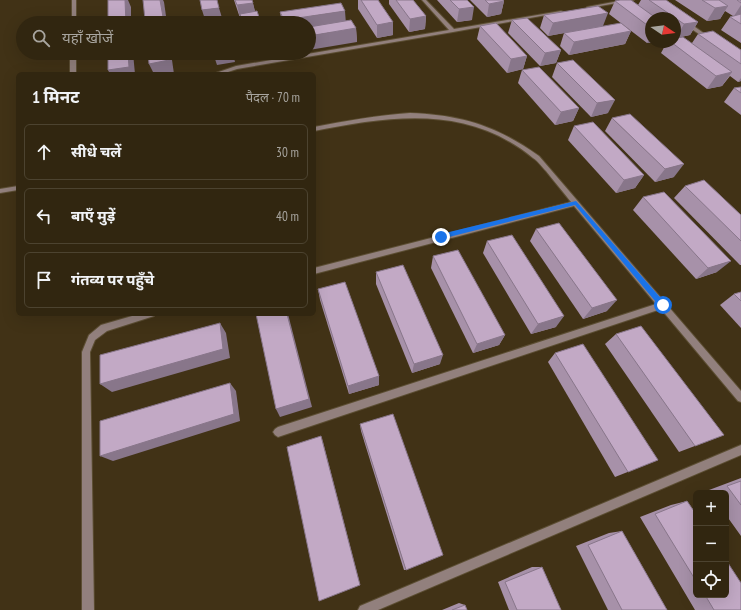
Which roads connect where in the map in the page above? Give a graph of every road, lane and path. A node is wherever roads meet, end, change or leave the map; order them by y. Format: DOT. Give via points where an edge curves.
graph roads {
  1 [pos="74,0"];
  2 [pos="424,0"];
  3 [pos="632,0"];
  4 [pos="585,8"];
  5 [pos="570,11"];
  6 [pos="74,16"];
  7 [pos="681,21"];
  8 [pos="453,31"];
  9 [pos="717,44"];
  10 [pos="316,54"];
  11 [pos="73,60"];
  12 [pos="283,60"];
  13 [pos="73,72"];
  14 [pos="223,72"];
  15 [pos="316,129"];
  16 [pos="16,188"];
  17 [pos="0,191"];
  18 [pos="576,203"];
  19 [pos="316,270"];
  20 [pos="663,305"];
  21 [pos="144,316"];
  22 [pos="741,398"];
  23 [pos="278,432"];
  24 [pos="741,450"];
  25 [pos="88,610"];
  26 [pos="364,610"];
  1 -- 6 [label="lane"];
  2 -- 8 [label="lane"];
  3 -- 4 [label="lane"];
  5 -- 8 [label="lane"];
  7 -- 9 [label="lane"];
  8 -- 10 [label="lane"];
  11 -- 13 [label="lane"];
  12 -- 14 [label="lane"];
  15 -- 18 [label="lane" via="396,115 437,115 472,123 505,136 537,157"];
  16 -- 17 [label="lane"];
  18 -- 19 [label="lane"];
  18 -- 20 [label="lane"];
  20 -- 22 [label="lane"];
  20 -- 23 [label="lane"];
  21 -- 25 [label="lane" via="104,328 92,338 86,352"];
  24 -- 26 [label="lane"];
}
